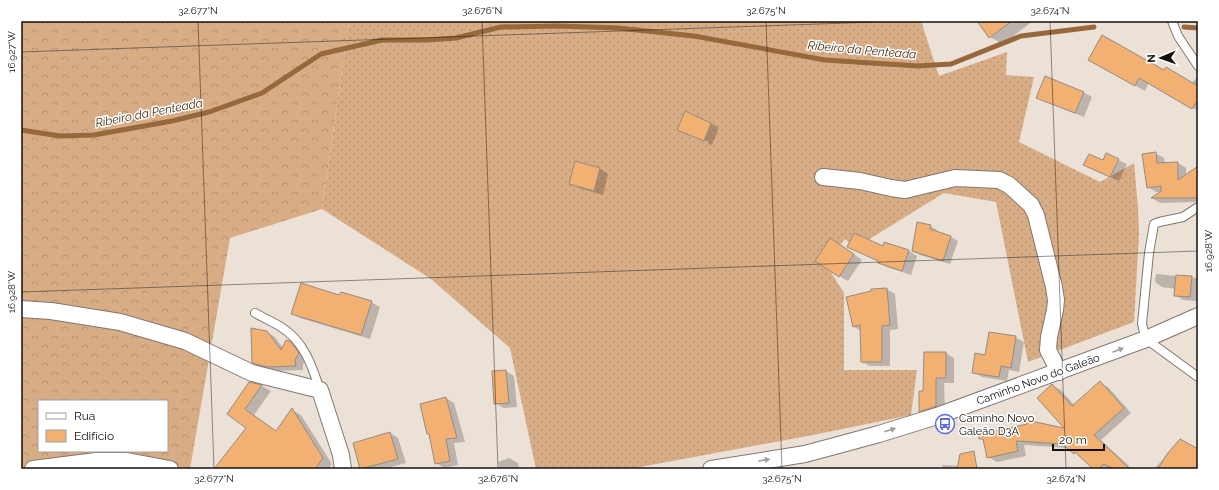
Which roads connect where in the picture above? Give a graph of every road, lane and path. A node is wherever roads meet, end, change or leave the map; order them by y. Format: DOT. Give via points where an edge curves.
graph roads {
  1 [pos="1172,21"];
  2 [pos="1198,66"];
  3 [pos="823,177"];
  4 [pos="1198,207"];
  5 [pos="21,309"];
  6 [pos="255,314"];
  7 [pos="1198,316"];
  8 [pos="1146,339"];
  9 [pos="1059,372"];
  10 [pos="1198,377"];
  11 [pos="320,390"];
  12 [pos="137,465"];
  13 [pos="33,469"];
  14 [pos="170,469"];
  15 [pos="343,469"];
  16 [pos="711,469"];
  1 -- 2 [label="lane" via="1178,36"];
  3 -- 9 [label="street" via="905,190 955,178 999,180 1009,185 1031,206 1036,215 1056,300 1048,350"];
  4 -- 8 [label="lane" via="1183,218 1154,224 1142,324"];
  5 -- 11 [label="street" via="120,322 185,341 252,373"];
  6 -- 11 [label="lane" via="282,327 300,344 312,364"];
  7 -- 8 [label="street, Caminho Novo do Galeão"];
  9 -- 8 [label="street, Caminho Novo do Galeão, one-way"];
  8 -- 10 [label="lane"];
  16 -- 9 [label="street, Caminho Novo do Galeão, one-way" via="805,454 879,434"];
  11 -- 15 [label="street"];
  12 -- 13 [label="street" via="127,461 96,461"];
  12 -- 14 [label="street"];
}
